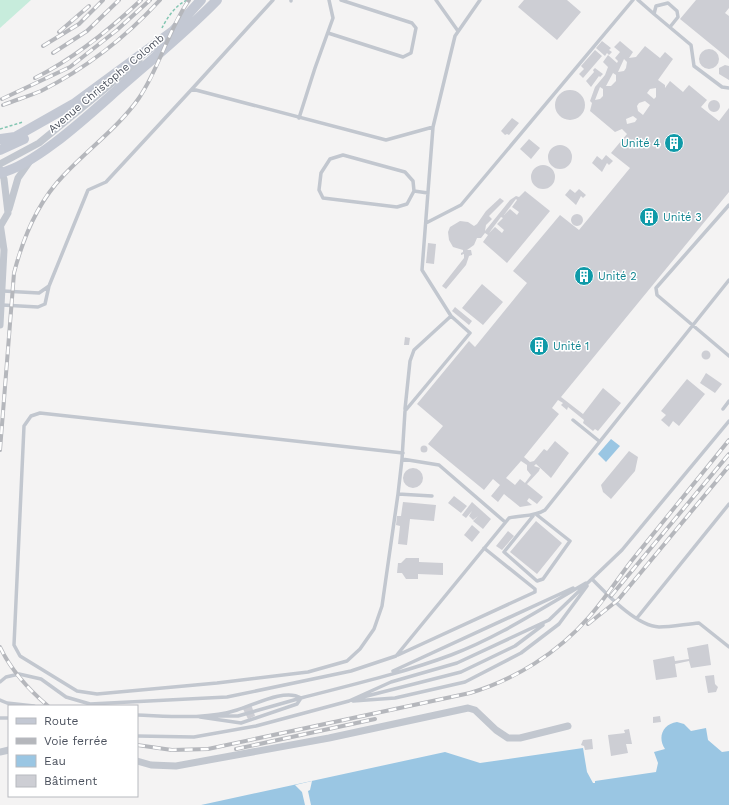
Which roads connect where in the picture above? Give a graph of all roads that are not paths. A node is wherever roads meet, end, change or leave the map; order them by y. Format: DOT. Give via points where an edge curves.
graph roads {
  1 [pos="201,0"];
  2 [pos="217,0"];
  3 [pos="273,0"];
  4 [pos="329,0"];
  5 [pos="341,0"];
  6 [pos="436,0"];
  7 [pos="480,0"];
  8 [pos="633,0"];
  9 [pos="638,0"];
  10 [pos="654,14"];
  11 [pos="670,27"];
  12 [pos="458,31"];
  13 [pos="169,33"];
  14 [pos="328,33"];
  15 [pos="148,49"];
  16 [pos="729,88"];
  17 [pos="192,90"];
  18 [pos="299,118"];
  19 [pos="433,127"];
  20 [pos="0,139"];
  21 [pos="0,150"];
  22 [pos="30,160"];
  23 [pos="1,169"];
  24 [pos="414,191"];
  25 [pos="428,193"];
  26 [pos="0,195"];
  27 [pos="729,205"];
  28 [pos="8,213"];
  29 [pos="426,223"];
  30 [pos="0,224"];
  31 [pos="2,245"];
  32 [pos="729,280"];
  33 [pos="2,286"];
  34 [pos="48,286"];
  35 [pos="2,305"];
  36 [pos="451,316"];
  37 [pos="0,325"];
  38 [pos="692,326"];
  39 [pos="729,356"];
  40 [pos="729,401"];
  41 [pos="723,409"];
  42 [pos="404,411"];
  43 [pos="573,420"];
  44 [pos="729,421"];
  45 [pos="599,442"];
  46 [pos="403,453"];
  47 [pos="402,459"];
  48 [pos="398,494"];
  49 [pos="432,496"];
  50 [pos="729,504"];
  51 [pos="535,515"];
  52 [pos="505,522"];
  53 [pos="484,548"];
  54 [pos="592,579"];
  55 [pos="637,618"];
  56 [pos="549,620"];
  57 [pos="729,647"];
  58 [pos="396,656"];
  59 [pos="380,677"];
  60 [pos="0,682"];
  61 [pos="301,698"];
  62 [pos="0,700"];
  63 [pos="348,701"];
  64 [pos="25,705"];
  65 [pos="138,715"];
  66 [pos="194,717"];
  67 [pos="568,726"];
  68 [pos="138,736"];
  69 [pos="138,761"];
  1 -- 13 [label="main road"];
  2 -- 22 [label="main road, Avenue Christophe Colomb" via="187,30 85,119"];
  3 -- 17 [label="lane"];
  4 -- 14 [label="lane" via="333,18"];
  5 -- 14 [label="lane" via="412,23 416,28 411,53 403,57"];
  6 -- 12 [label="lane"];
  7 -- 12 [label="lane"];
  8 -- 29 [label="lane" via="461,205"];
  9 -- 10 [label="lane"];
  10 -- 11 [label="lane"];
  10 -- 11 [label="lane" via="656,6 668,3 678,11 678,17"];
  11 -- 16 [label="lane" via="691,45 694,66 722,87"];
  12 -- 19 [label="lane" via="454,36"];
  13 -- 15 [label="main road"];
  13 -- 23 [label="street" via="160,45 39,143"];
  14 -- 18 [label="lane"];
  15 -- 20 [label="main road" via="75,103 15,137"];
  15 -- 21 [label="main road" via="57,120"];
  17 -- 18 [label="lane"];
  17 -- 34 [label="lane" via="106,182 88,190"];
  18 -- 19 [label="lane" via="386,140"];
  19 -- 25 [label="lane"];
  22 -- 23 [label="main road, Avenue Christophe Colomb"];
  22 -- 28 [label="street" via="18,178"];
  23 -- 28 [label="street"];
  24 -- 24 [label="lane" via="414,181 405,172 342,155 330,159 321,173 319,190 323,198 397,208 407,204"];
  24 -- 25 [label="lane"];
  25 -- 29 [label="lane"];
  26 -- 28 [label="street"];
  27 -- 38 [label="lane" via="656,288 657,295"];
  28 -- 30 [label="street"];
  29 -- 36 [label="lane" via="422,270"];
  30 -- 31 [label="street"];
  31 -- 33 [label="street"];
  32 -- 38 [label="lane"];
  33 -- 34 [label="lane" via="39,293"];
  33 -- 35 [label="street"];
  34 -- 35 [label="lane" via="45,304 38,307"];
  35 -- 37 [label="street"];
  36 -- 42 [label="lane" via="414,350 410,361"];
  36 -- 42 [label="lane" via="470,333"];
  38 -- 39 [label="lane"];
  38 -- 45 [label="lane"];
  40 -- 41 [label="lane"];
  42 -- 46 [label="lane"];
  43 -- 45 [label="lane"];
  44 -- 54 [label="lane" via="622,550"];
  45 -- 51 [label="lane" via="545,510"];
  46 -- 47 [label="lane"];
  46 -- 48 [label="lane" via="40,413 31,416 24,426 14,645 20,656 77,691 97,694 308,672 347,661 360,649 374,629 382,606"];
  47 -- 48 [label="lane"];
  47 -- 52 [label="lane" via="439,465"];
  48 -- 49 [label="lane"];
  50 -- 55 [label="lane"];
  51 -- 51 [label="lane" via="504,552 537,581 543,579 570,540"];
  51 -- 52 [label="lane" via="520,515"];
  52 -- 53 [label="lane"];
  53 -- 58 [label="lane"];
  53 -- 58 [label="lane" via="535,589 535,592"];
  54 -- 55 [label="lane" via="620,607"];
  54 -- 56 [label="lane"];
  54 -- 59 [label="lane"];
  54 -- 59 [label="lane" via="505,630 452,655"];
  54 -- 63 [label="lane" via="560,624 521,653 465,682 395,698"];
  55 -- 57 [label="lane" via="658,627 699,623"];
  56 -- 63 [label="lane" via="457,663 391,682"];
  56 -- 63 [label="lane" via="515,646 461,672"];
  58 -- 60 [label="lane" via="351,671 227,696 90,704 66,696 41,679 19,674 6,677"];
  59 -- 61 [label="lane"];
  61 -- 66 [label="lane" via="238,716"];
  61 -- 66 [label="lane" via="296,694 264,700 236,711"];
  61 -- 66 [label="lane" via="297,704 241,723"];
  62 -- 64 [label="lane"];
  63 -- 68 [label="lane" via="256,726 194,737"];
  65 -- 66 [label="lane"];
  67 -- 69 [label="street" via="520,738 508,738 475,710 468,708 329,738 176,766 151,765"];
}
